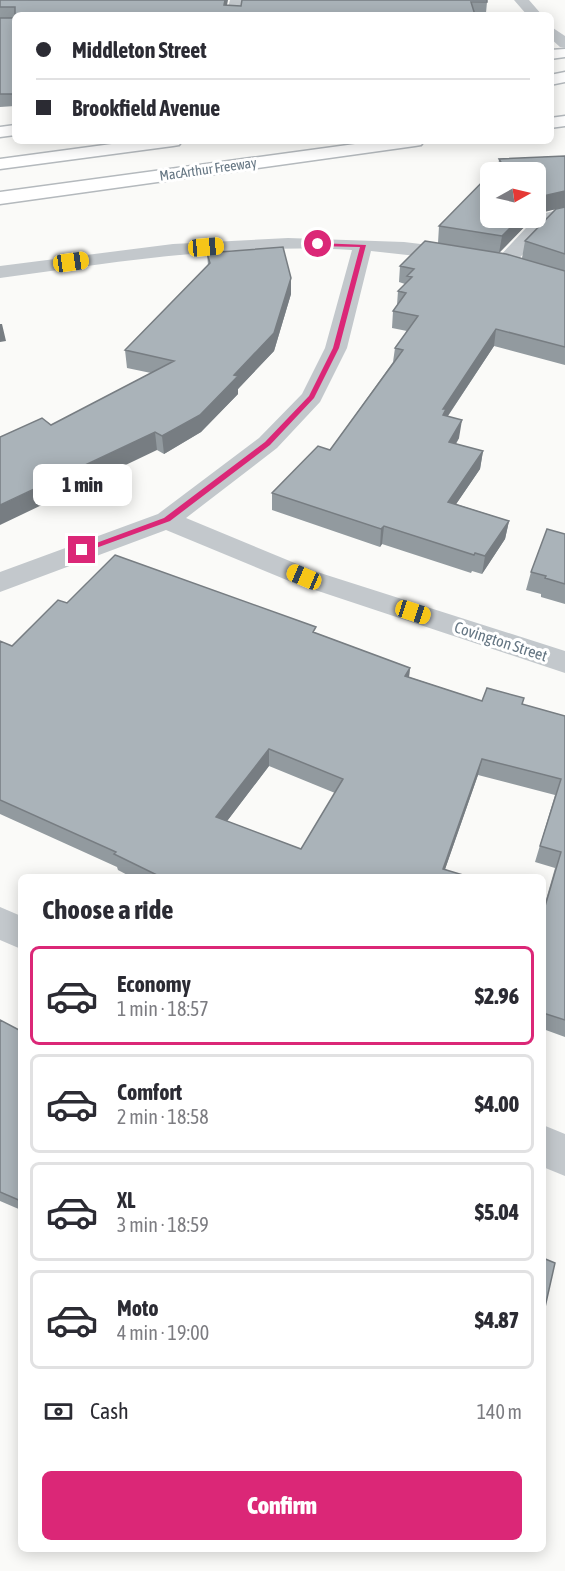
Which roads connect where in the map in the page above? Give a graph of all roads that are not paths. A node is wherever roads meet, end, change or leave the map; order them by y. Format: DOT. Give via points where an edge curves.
graph roads {
  1 [pos="521,0"];
  2 [pos="532,12"];
  3 [pos="554,34"];
  4 [pos="565,44"];
  5 [pos="150,144"];
  6 [pos="392,144"];
  7 [pos="302,156"];
  8 [pos="0,164"];
  9 [pos="0,198"];
  10 [pos="45,210"];
  11 [pos="565,214"];
  12 [pos="363,245"];
  13 [pos="505,262"];
  14 [pos="525,268"];
  15 [pos="0,272"];
  16 [pos="167,520"];
  17 [pos="0,584"];
  18 [pos="565,662"];
  19 [pos="0,923"];
  20 [pos="18,932"];
  21 [pos="546,1147"];
  22 [pos="565,1155"];
  1 -- 2 [label="street"];
  3 -- 4 [label="street"];
  5 -- 8 [label="main road, MacArthur Freeway"];
  6 -- 7 [label="main road, MacArthur Freeway"];
  7 -- 9 [label="main road, MacArthur Freeway"];
  7 -- 10 [label="main road"];
  11 -- 13 [label="street" via="545,219"];
  12 -- 13 [label="street"];
  12 -- 15 [label="street" via="249,243 118,255"];
  12 -- 16 [label="street" via="336,348 312,397 268,443"];
  13 -- 14 [label="street"];
  16 -- 17 [label="street"];
  16 -- 18 [label="street, Covington Street" via="304,577"];
  19 -- 20 [label="street"];
  21 -- 22 [label="street"];
}
